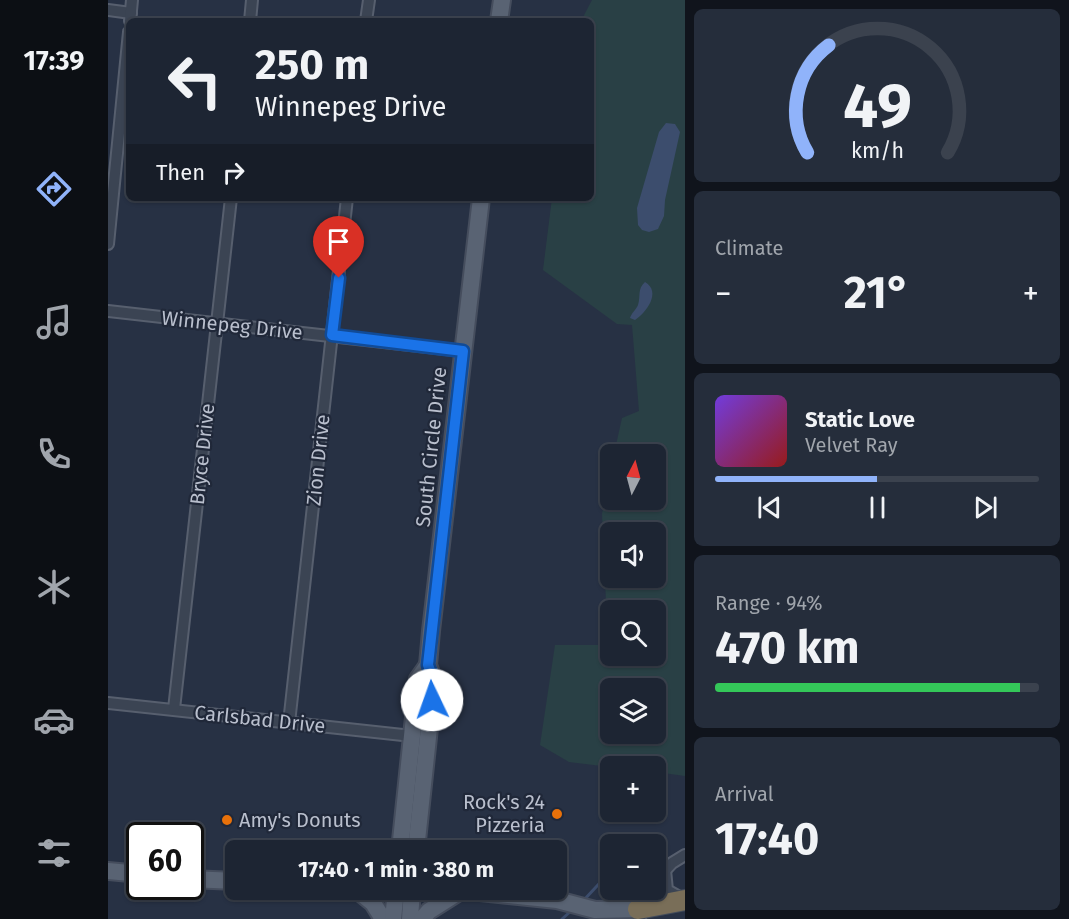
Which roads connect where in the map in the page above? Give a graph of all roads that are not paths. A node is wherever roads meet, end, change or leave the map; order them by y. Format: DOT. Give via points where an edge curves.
graph roads {
  1 [pos="132,0"];
  2 [pos="252,0"];
  3 [pos="369,0"];
  4 [pos="502,0"];
  5 [pos="108,10"];
  6 [pos="130,17"];
  7 [pos="250,18"];
  8 [pos="366,18"];
  9 [pos="500,18"];
  10 [pos="126,53"];
  11 [pos="113,145"];
  12 [pos="231,201"];
  13 [pos="347,201"];
  14 [pos="480,201"];
  15 [pos="108,244"];
  16 [pos="108,311"];
  17 [pos="217,323"];
  18 [pos="332,335"];
  19 [pos="463,351"];
  20 [pos="428,665"];
  21 [pos="108,704"];
  22 [pos="174,710"];
  23 [pos="289,723"];
  24 [pos="412,736"];
  25 [pos="401,840"];
  26 [pos="417,840"];
  27 [pos="685,855"];
  28 [pos="666,869"];
  29 [pos="108,871"];
  30 [pos="126,873"];
  31 [pos="204,880"];
  32 [pos="225,881"];
  33 [pos="666,883"];
  34 [pos="370,900"];
  35 [pos="395,900"];
  36 [pos="411,900"];
  37 [pos="446,900"];
  38 [pos="557,900"];
  39 [pos="645,900"];
  40 [pos="685,900"];
  41 [pos="639,914"];
  42 [pos="604,916"];
  43 [pos="383,919"];
  44 [pos="393,919"];
  45 [pos="410,919"];
  46 [pos="422,919"];
  1 -- 6 [label="street"];
  2 -- 7 [label="street"];
  3 -- 8 [label="street"];
  4 -- 9 [label="main road"];
  5 -- 6 [label="street"];
  10 -- 11 [label="street"];
  11 -- 15 [label="street"];
  12 -- 17 [label="street, Bryce Drive"];
  13 -- 18 [label="street, Zion Drive"];
  14 -- 19 [label="main road, South Circle Drive"];
  16 -- 17 [label="street, Winnepeg Drive"];
  17 -- 18 [label="street, Winnepeg Drive"];
  17 -- 22 [label="street, Bryce Drive"];
  18 -- 19 [label="street, Winnepeg Drive"];
  18 -- 23 [label="street, Zion Drive"];
  19 -- 20 [label="main road, South Circle Drive"];
  20 -- 24 [label="main road, South Circle Drive" via="418,679"];
  20 -- 26 [label="main road, South Circle Drive" via="434,681"];
  21 -- 22 [label="street, Carlsbad Drive"];
  22 -- 23 [label="street, Carlsbad Drive"];
  23 -- 24 [label="street, Carlsbad Drive"];
  24 -- 25 [label="main road, South Circle Drive"];
  27 -- 28 [label="street"];
  29 -- 30 [label="main road"];
  31 -- 32 [label="main road"];
  33 -- 40 [label="street" via="667,890"];
  34 -- 43 [label="main road"];
  35 -- 44 [label="main road"];
  36 -- 45 [label="main road"];
  37 -- 46 [label="main road"];
  38 -- 42 [label="main road"];
  39 -- 41 [label="street"];
  40 -- 41 [label="highway"];
  41 -- 42 [label="main road"];
}
